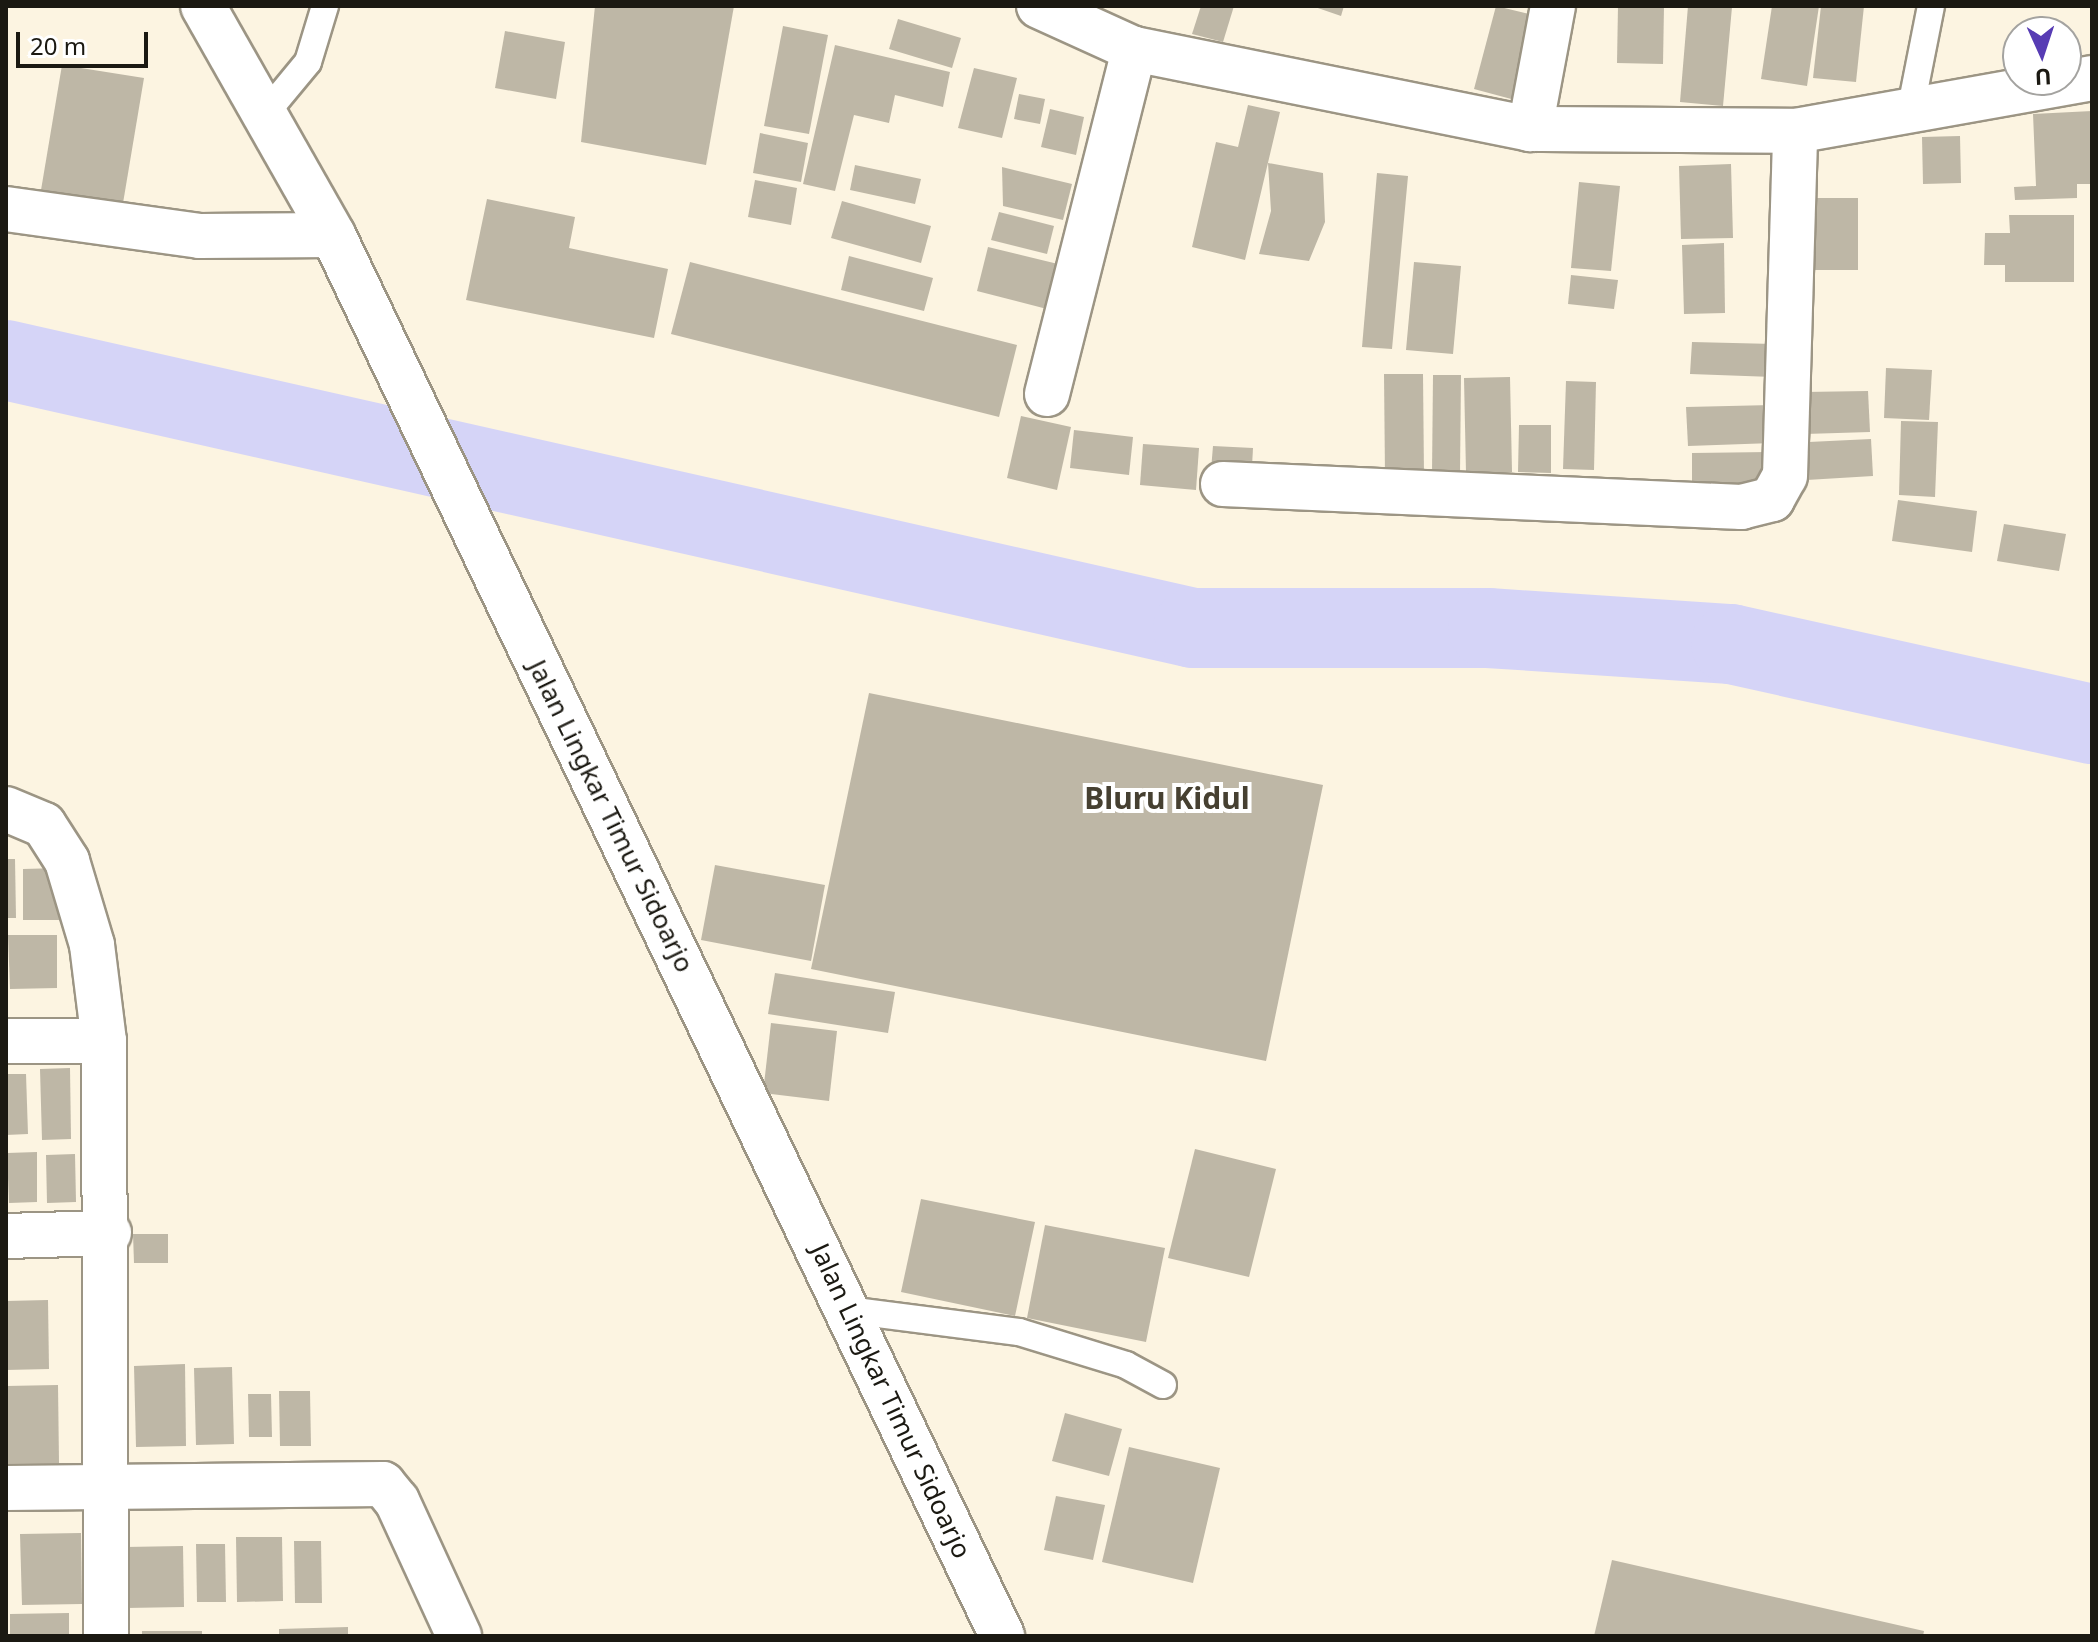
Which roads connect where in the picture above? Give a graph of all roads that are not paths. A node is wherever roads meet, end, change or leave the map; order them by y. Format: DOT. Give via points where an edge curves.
graph roads {
  1 [pos="203,6"];
  2 [pos="325,6"];
  3 [pos="1039,6"];
  4 [pos="1553,6"];
  5 [pos="1931,6"];
  6 [pos="1134,49"];
  7 [pos="2092,78"];
  8 [pos="1910,112"];
  9 [pos="265,114"];
  10 [pos="1530,129"];
  11 [pos="1795,131"];
  12 [pos="6,209"];
  13 [pos="333,235"];
  14 [pos="1047,394"];
  15 [pos="1223,484"];
  16 [pos="6,809"];
  17 [pos="6,1041"];
  18 [pos="104,1041"];
  19 [pos="109,1233"];
  20 [pos="6,1236"];
  21 [pos="847,1310"];
  22 [pos="1163,1385"];
  23 [pos="6,1488"];
  24 [pos="107,1488"];
  25 [pos="106,1636"];
  26 [pos="459,1636"];
  27 [pos="1002,1636"];
  1 -- 9 [label="street, Jalan Lingkar Timur Sidoarjo"];
  2 -- 9 [label="lane" via="308,62"];
  3 -- 6 [label="street"];
  4 -- 10 [label="street"];
  5 -- 8 [label="lane"];
  6 -- 10 [label="street"];
  6 -- 14 [label="street"];
  7 -- 8 [label="street"];
  8 -- 11 [label="street"];
  9 -- 13 [label="street, Jalan Lingkar Timur Sidoarjo"];
  10 -- 11 [label="street"];
  11 -- 15 [label="street" via="1785,476 1772,499 1741,507"];
  12 -- 13 [label="street" via="200,236"];
  13 -- 21 [label="street, Jalan Lingkar Timur Sidoarjo"];
  16 -- 18 [label="street" via="44,825 67,861 92,945"];
  17 -- 18 [label="street"];
  18 -- 19 [label="street"];
  19 -- 20 [label="street"];
  19 -- 24 [label="street"];
  21 -- 22 [label="lane" via="1019,1332 1126,1365"];
  21 -- 27 [label="street, Jalan Lingkar Timur Sidoarjo"];
  23 -- 24 [label="street"];
  24 -- 25 [label="street"];
  24 -- 26 [label="street" via="383,1484 397,1501"];
}
